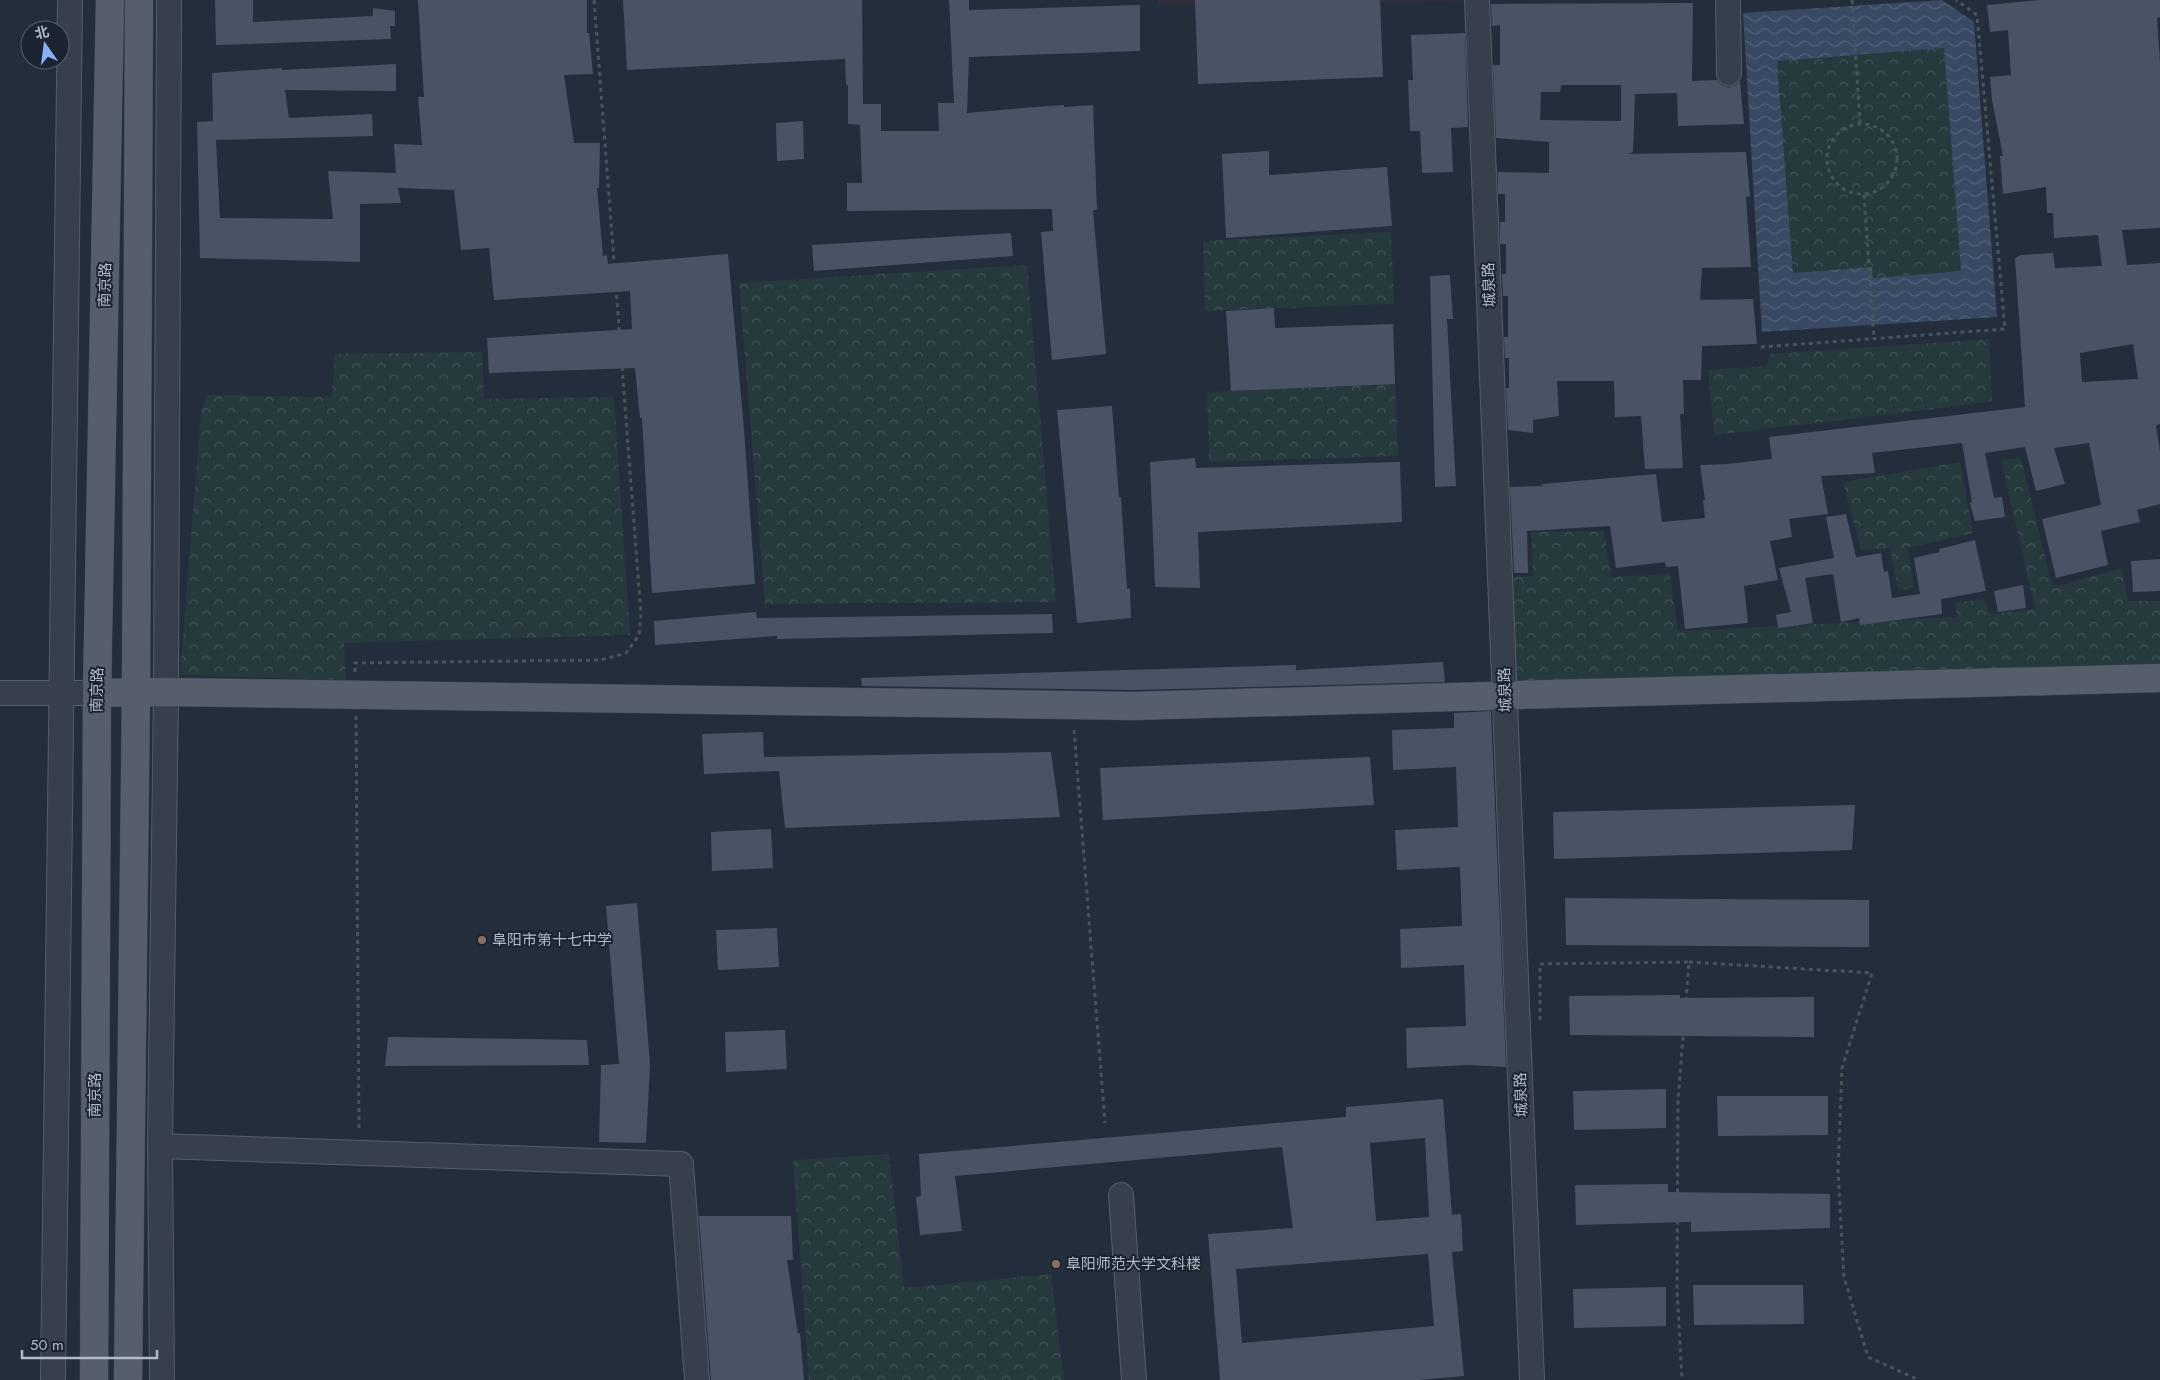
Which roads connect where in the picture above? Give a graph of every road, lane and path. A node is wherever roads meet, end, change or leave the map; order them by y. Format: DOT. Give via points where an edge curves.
graph roads {
  1 [pos="70,0"];
  2 [pos="110,0"];
  3 [pos="139,0"];
  4 [pos="169,0"];
  5 [pos="594,0"];
  6 [pos="1477,0"];
  7 [pos="1728,0"];
  8 [pos="1852,0"];
  9 [pos="1956,0"];
  10 [pos="1729,73"];
  11 [pos="1860,123"];
  12 [pos="1864,194"];
  13 [pos="1874,339"];
  14 [pos="1761,347"];
  15 [pos="2160,678"];
  16 [pos="136,692"];
  17 [pos="166,692"];
  18 [pos="0,693"];
  19 [pos="60,693"];
  20 [pos="97,693"];
  21 [pos="355,695"];
  22 [pos="1519,695"];
  23 [pos="1489,696"];
  24 [pos="1074,730"];
  25 [pos="1689,962"];
  26 [pos="1540,1023"];
  27 [pos="1105,1123"];
  28 [pos="160,1146"];
  29 [pos="359,1153"];
  30 [pos="1121,1195"];
  31 [pos="53,1380"];
  32 [pos="94,1380"];
  33 [pos="128,1380"];
  34 [pos="162,1380"];
  35 [pos="697,1380"];
  36 [pos="1134,1380"];
  37 [pos="1532,1380"];
  38 [pos="1682,1380"];
  39 [pos="1919,1380"];
  1 -- 19 [label="street"];
  2 -- 20 [label="main road, 南京路"];
  3 -- 16 [label="main road"];
  4 -- 17 [label="street"];
  5 -- 21 [label="path" via="641,614 639,635 626,653 601,660 355,663"];
  6 -- 37 [label="street, 城泉路"];
  7 -- 10 [label="street"];
  8 -- 11 [label="path"];
  9 -- 13 [label="path" via="1977,15 2005,329"];
  11 -- 12 [label="path" via="1836,135 1828,147 1826,161 1838,185 1850,192"];
  11 -- 12 [label="path" via="1874,125 1886,132 1898,157 1896,171 1889,182 1878,191"];
  12 -- 13 [label="path"];
  13 -- 14 [label="path"];
  15 -- 22 [label="main road"];
  16 -- 17 [label="main road"];
  16 -- 20 [label="main road"];
  16 -- 33 [label="main road"];
  17 -- 21 [label="main road"];
  17 -- 28 [label="street"];
  18 -- 19 [label="street"];
  19 -- 20 [label="street"];
  19 -- 31 [label="street"];
  20 -- 32 [label="main road, 南京路"];
  21 -- 23 [label="main road" via="1133,706"];
  21 -- 29 [label="path"];
  24 -- 27 [label="path"];
  25 -- 26 [label="path" via="1540,964"];
  25 -- 38 [label="path" via="1678,1100 1677,1289"];
  25 -- 39 [label="path" via="1872,973 1842,1068 1838,1171 1844,1277 1868,1357"];
  28 -- 29 [label="street"];
  28 -- 34 [label="street"];
  29 -- 35 [label="street" via="681,1164"];
  30 -- 36 [label="street"];
}
